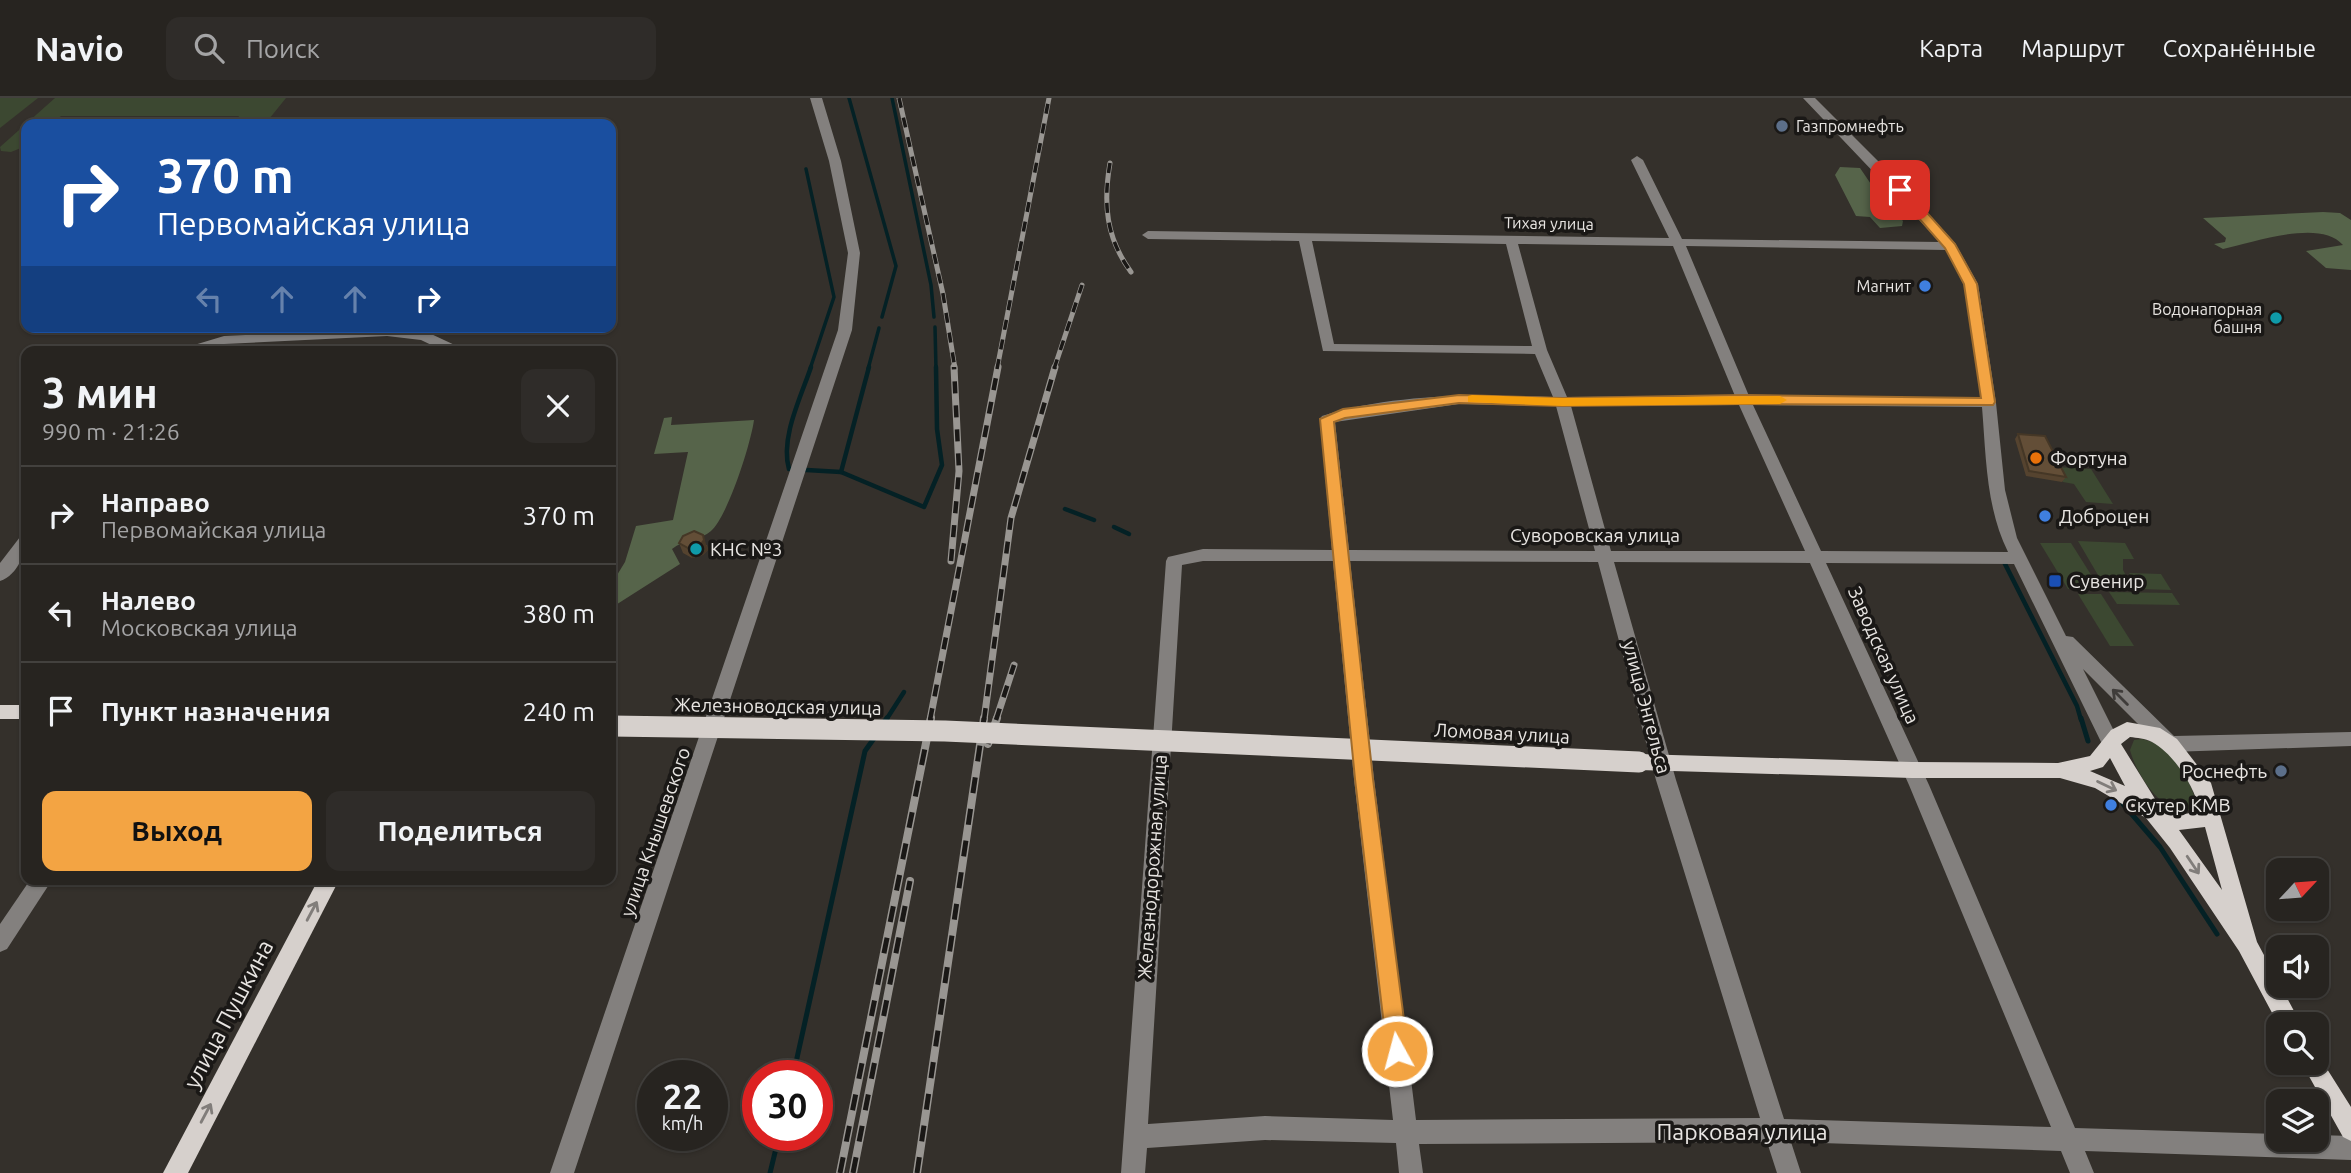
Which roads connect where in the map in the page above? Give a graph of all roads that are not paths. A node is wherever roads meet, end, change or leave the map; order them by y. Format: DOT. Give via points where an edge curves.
graph roads {
  1 [pos="816,98"];
  2 [pos="1810,98"];
  3 [pos="1637,160"];
  4 [pos="1148,234"];
  5 [pos="1305,237"];
  6 [pos="1511,240"];
  7 [pos="1678,243"];
  8 [pos="1951,246"];
  9 [pos="367,333"];
  10 [pos="396,333"];
  11 [pos="201,346"];
  12 [pos="447,346"];
  13 [pos="1540,350"];
  14 [pos="1744,400"];
  15 [pos="1562,402"];
  16 [pos="1989,402"];
  17 [pos="21,548"];
  18 [pos="1341,555"];
  19 [pos="1606,556"];
  20 [pos="1818,557"];
  21 [pos="2017,558"];
  22 [pos="1174,561"];
  23 [pos="0,575"];
  24 [pos="2053,627"];
  25 [pos="0,712"];
  26 [pos="21,712"];
  27 [pos="616,726"];
  28 [pos="945,731"];
  29 [pos="2351,739"];
  30 [pos="2111,743"];
  31 [pos="2170,744"];
  32 [pos="1662,763"];
  33 [pos="1912,770"];
  34 [pos="2058,771"];
  35 [pos="2152,811"];
  36 [pos="2212,814"];
  37 [pos="39,885"];
  38 [pos="325,885"];
  39 [pos="0,942"];
  40 [pos="2247,944"];
  41 [pos="2284,1012"];
  42 [pos="2320,1075"];
  43 [pos="2351,1129"];
  44 [pos="1776,1130"];
  45 [pos="1408,1132"];
  46 [pos="1134,1137"];
  47 [pos="2067,1138"];
  48 [pos="2351,1148"];
  49 [pos="175,1173"];
  50 [pos="562,1173"];
  51 [pos="1133,1173"];
  52 [pos="1411,1173"];
  53 [pos="1789,1173"];
  54 [pos="2082,1173"];
  1 -- 50 [label="street, улица Кнышевского" via="854,253 845,330"];
  2 -- 8 [label="street"];
  3 -- 7 [label="street, Заводская улица"];
  4 -- 5 [label="street, Тихая улица"];
  5 -- 6 [label="street, Тихая улица"];
  5 -- 13 [label="street" via="1328,348"];
  6 -- 7 [label="street, Тихая улица"];
  6 -- 13 [label="street, улица Энгельса"];
  7 -- 8 [label="street, Тихая улица"];
  7 -- 14 [label="street, Заводская улица"];
  8 -- 16 [label="street" via="1970,284"];
  9 -- 11 [label="street" via="224,340"];
  10 -- 12 [label="street" via="424,336"];
  13 -- 15 [label="street, улица Энгельса"];
  14 -- 15 [label="street"];
  14 -- 16 [label="street"];
  14 -- 20 [label="street, Заводская улица"];
  15 -- 18 [label="street" via="1459,399 1327,419"];
  15 -- 19 [label="street, улица Энгельса"];
  16 -- 21 [label="street" via="1997,490"];
  17 -- 23 [label="street"];
  18 -- 19 [label="street, Суворовская улица"];
  18 -- 22 [label="street, Суворовская улица" via="1203,555"];
  18 -- 45 [label="street"];
  19 -- 20 [label="street, Суворовская улица"];
  19 -- 32 [label="street, улица Энгельса"];
  20 -- 21 [label="street, Суворовская улица"];
  20 -- 33 [label="street, Заводская улица"];
  21 -- 24 [label="street"];
  22 -- 46 [label="street, Железнодорожная улица"];
  24 -- 30 [label="street"];
  31 -- 24 [label="street, one-way"];
  25 -- 26 [label="main road"];
  27 -- 28 [label="main road, Железноводская улица, bridge"];
  28 -- 32 [label="main road, Ломовая улица, bridge"];
  29 -- 31 [label="street"];
  30 -- 31 [label="main road" via="2122,732 2137,730"];
  30 -- 34 [label="main road" via="2096,762"];
  30 -- 35 [label="main road"];
  31 -- 36 [label="main road" via="2204,789"];
  32 -- 33 [label="main road, Ломовая улица"];
  32 -- 44 [label="street, улица Энгельса"];
  33 -- 34 [label="main road, Ломовая улица"];
  33 -- 47 [label="street, Заводская улица"];
  34 -- 35 [label="main road, one-way" via="2106,785"];
  35 -- 36 [label="main road" via="2184,824"];
  35 -- 40 [label="main road, one-way"];
  36 -- 40 [label="main road"];
  37 -- 39 [label="street"];
  49 -- 38 [label="main road, улица Пушкина, one-way"];
  40 -- 41 [label="main road"];
  42 -- 43 [label="main road"];
  44 -- 45 [label="street, Парковая улица"];
  44 -- 47 [label="street, Парковая улица"];
  44 -- 53 [label="street, улица Энгельса"];
  45 -- 46 [label="street, Парковая улица" via="1265,1128"];
  45 -- 52 [label="street"];
  46 -- 51 [label="street, Железнодорожная улица"];
  47 -- 48 [label="street, Парковая улица"];
  47 -- 54 [label="street, Заводская улица"];
}
